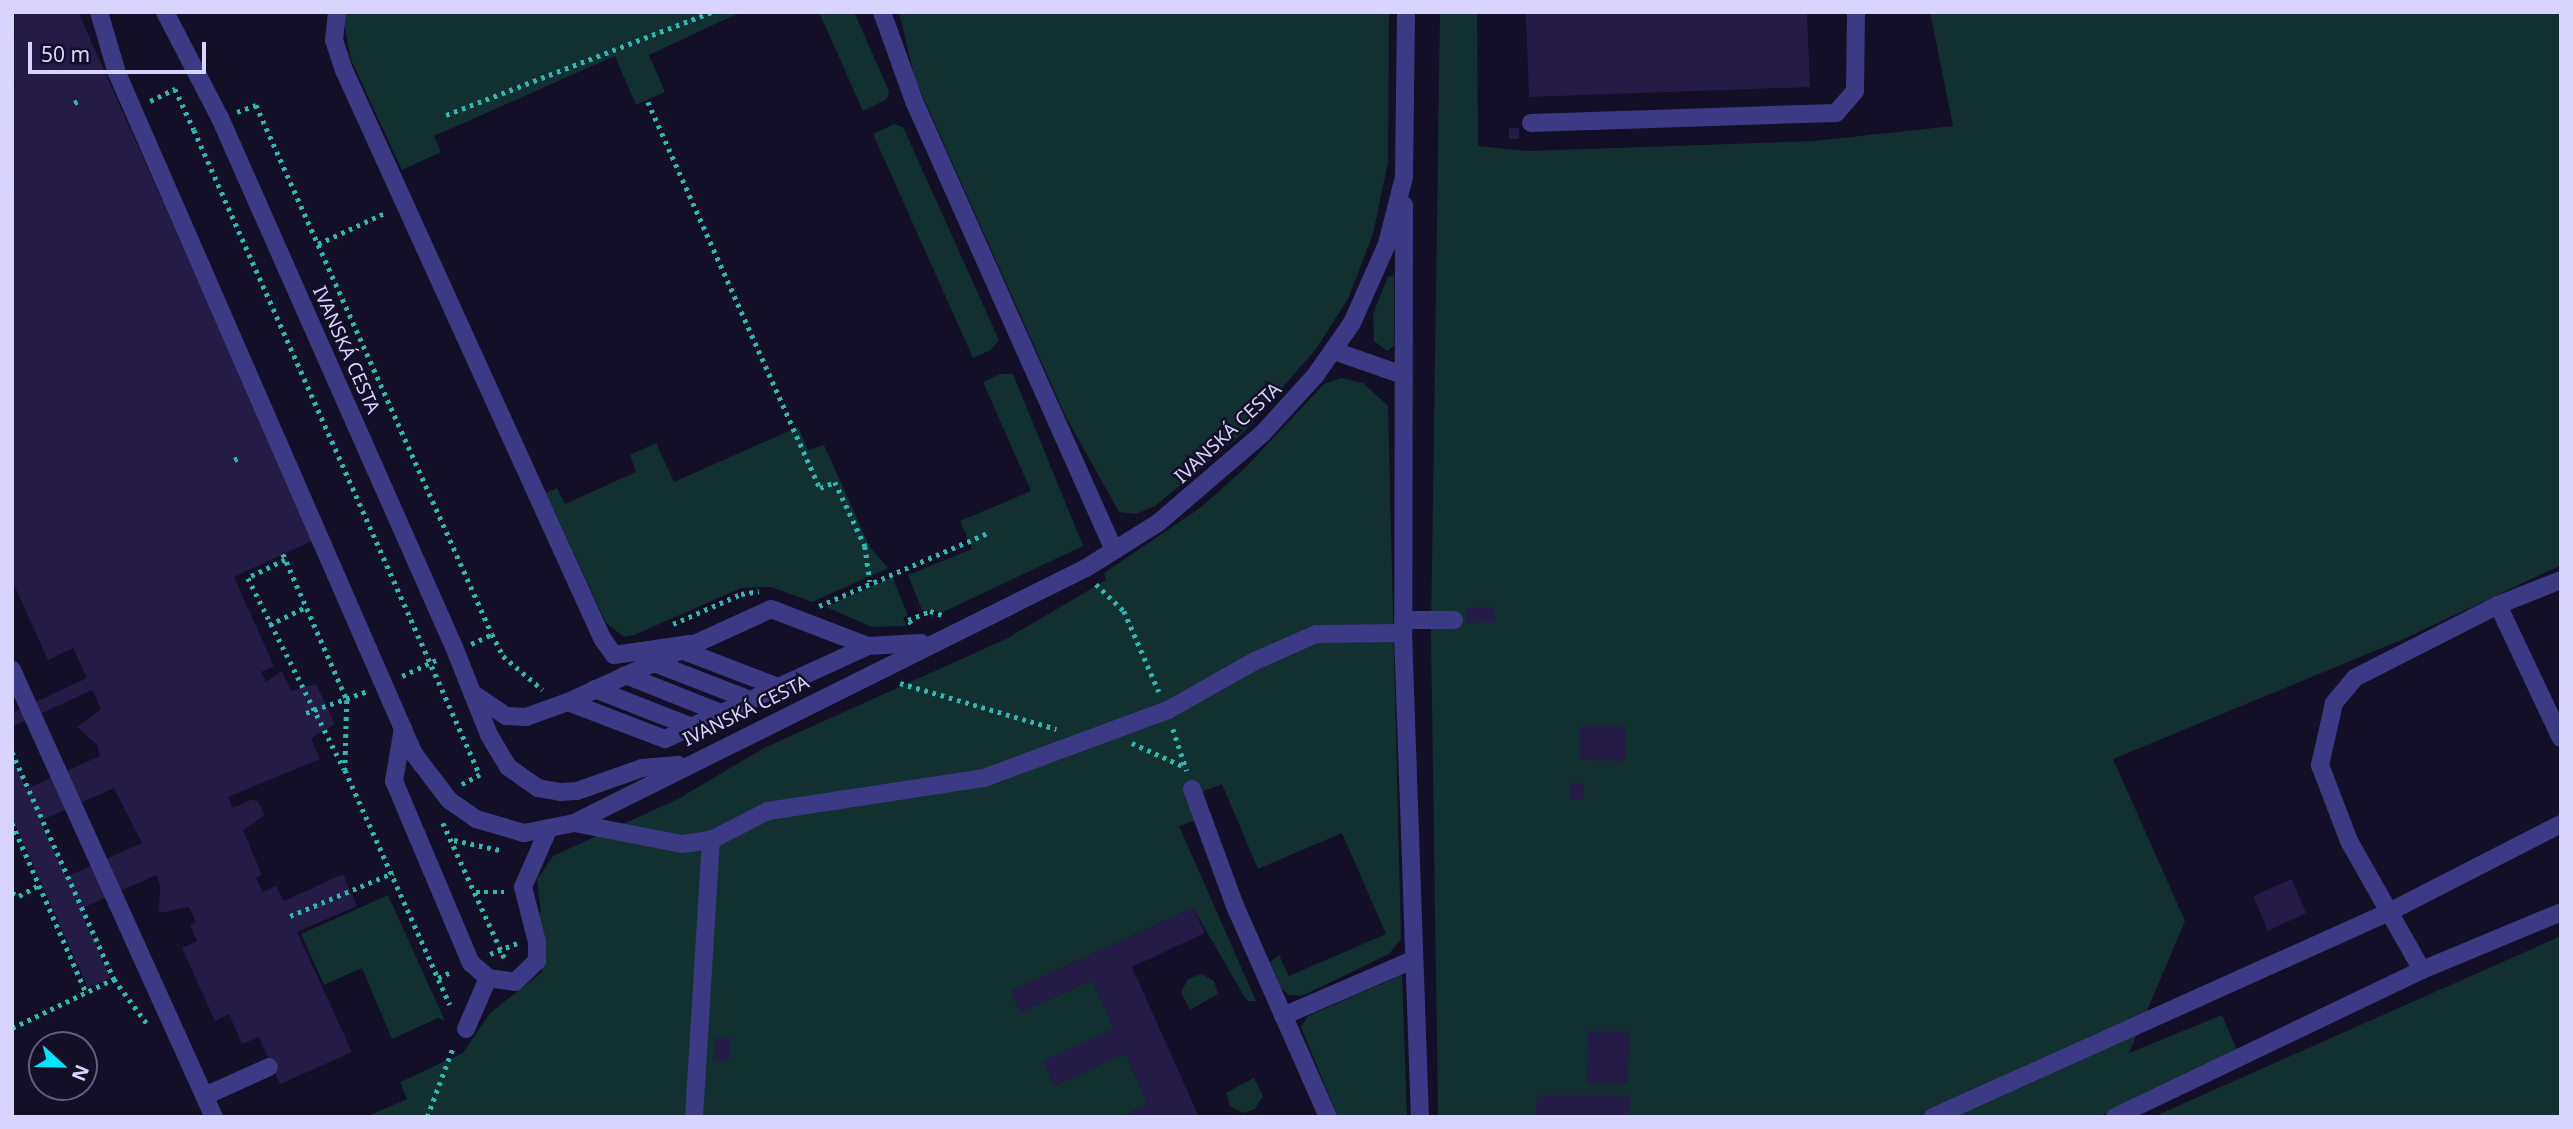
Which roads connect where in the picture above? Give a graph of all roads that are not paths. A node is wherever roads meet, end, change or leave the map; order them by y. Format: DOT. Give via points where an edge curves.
graph roads {
  1 [pos="99,12"];
  2 [pos="165,12"];
  3 [pos="337,12"];
  4 [pos="882,12"];
  5 [pos="1406,12"];
  6 [pos="1856,12"];
  7 [pos="1531,123"];
  8 [pos="1404,177"];
  9 [pos="1334,351"];
  10 [pos="1403,375"];
  11 [pos="1114,550"];
  12 [pos="2561,580"];
  13 [pos="2498,605"];
  14 [pos="1454,620"];
  15 [pos="1403,626"];
  16 [pos="933,642"];
  17 [pos="685,646"];
  18 [pos="868,646"];
  19 [pos="652,662"];
  20 [pos="12,670"];
  21 [pos="625,675"];
  22 [pos="778,687"];
  23 [pos="595,690"];
  24 [pos="472,693"];
  25 [pos="750,700"];
  26 [pos="568,702"];
  27 [pos="721,713"];
  28 [pos="404,726"];
  29 [pos="692,726"];
  30 [pos="2561,738"];
  31 [pos="686,765"];
  32 [pos="1192,789"];
  33 [pos="573,823"];
  34 [pos="2561,824"];
  35 [pos="548,830"];
  36 [pos="711,840"];
  37 [pos="2389,912"];
  38 [pos="2561,912"];
  39 [pos="1413,960"];
  40 [pos="2422,970"];
  41 [pos="488,978"];
  42 [pos="1283,1016"];
  43 [pos="466,1029"];
  44 [pos="269,1067"];
  45 [pos="205,1096"];
  46 [pos="214,1117"];
  47 [pos="694,1117"];
  48 [pos="1328,1117"];
  49 [pos="1420,1117"];
  50 [pos="1933,1117"];
  51 [pos="2115,1117"];
  1 -- 28 [label="street" via="117,73"];
  2 -- 24 [label="street, IVANSKÁ CESTA" via="220,118"];
  3 -- 17 [label="street" via="334,40 344,68 602,638 614,655"];
  4 -- 11 [label="street" via="914,101"];
  5 -- 8 [label="street, IVANSKÁ CESTA"];
  6 -- 7 [label="street" via="1855,90 1836,113"];
  8 -- 9 [label="street, IVANSKÁ CESTA" via="1387,244 1357,314"];
  8 -- 10 [label="street"];
  9 -- 10 [label="street"];
  9 -- 11 [label="street, IVANSKÁ CESTA" via="1291,404 1234,460 1158,523"];
  10 -- 15 [label="street"];
  11 -- 16 [label="street, IVANSKÁ CESTA"];
  12 -- 13 [label="street"];
  13 -- 30 [label="street"];
  13 -- 37 [label="street" via="2355,678 2334,703 2320,765 2348,841"];
  14 -- 15 [label="street"];
  15 -- 36 [label="street" via="1316,634 1255,661 1168,710 984,778 768,811"];
  15 -- 39 [label="street"];
  16 -- 18 [label="street"];
  16 -- 31 [label="street, IVANSKÁ CESTA"];
  17 -- 18 [label="street" via="771,610"];
  17 -- 19 [label="street"];
  17 -- 22 [label="street"];
  18 -- 22 [label="street"];
  19 -- 21 [label="street"];
  19 -- 25 [label="street"];
  20 -- 45 [label="street"];
  21 -- 23 [label="street"];
  21 -- 27 [label="street"];
  22 -- 25 [label="street"];
  23 -- 26 [label="street"];
  23 -- 29 [label="street"];
  24 -- 26 [label="street" via="506,716 526,717"];
  24 -- 31 [label="street, IVANSKÁ CESTA" via="508,767 548,791 577,791 642,768"];
  25 -- 27 [label="street"];
  26 -- 29 [label="street" via="665,739"];
  27 -- 29 [label="street"];
  28 -- 35 [label="street" via="414,754 444,793 476,819 524,833"];
  28 -- 41 [label="street" via="394,781 471,963"];
  31 -- 33 [label="street"];
  32 -- 42 [label="street"];
  33 -- 35 [label="street"];
  33 -- 36 [label="street" via="682,844"];
  34 -- 37 [label="street"];
  35 -- 41 [label="street" via="523,887 537,942 537,961 515,982"];
  36 -- 47 [label="street"];
  37 -- 40 [label="street"];
  37 -- 50 [label="street"];
  38 -- 40 [label="street"];
  39 -- 42 [label="street"];
  39 -- 49 [label="street"];
  40 -- 51 [label="street"];
  41 -- 43 [label="street"];
  42 -- 48 [label="street"];
  44 -- 45 [label="street"];
  45 -- 46 [label="street"];
}
